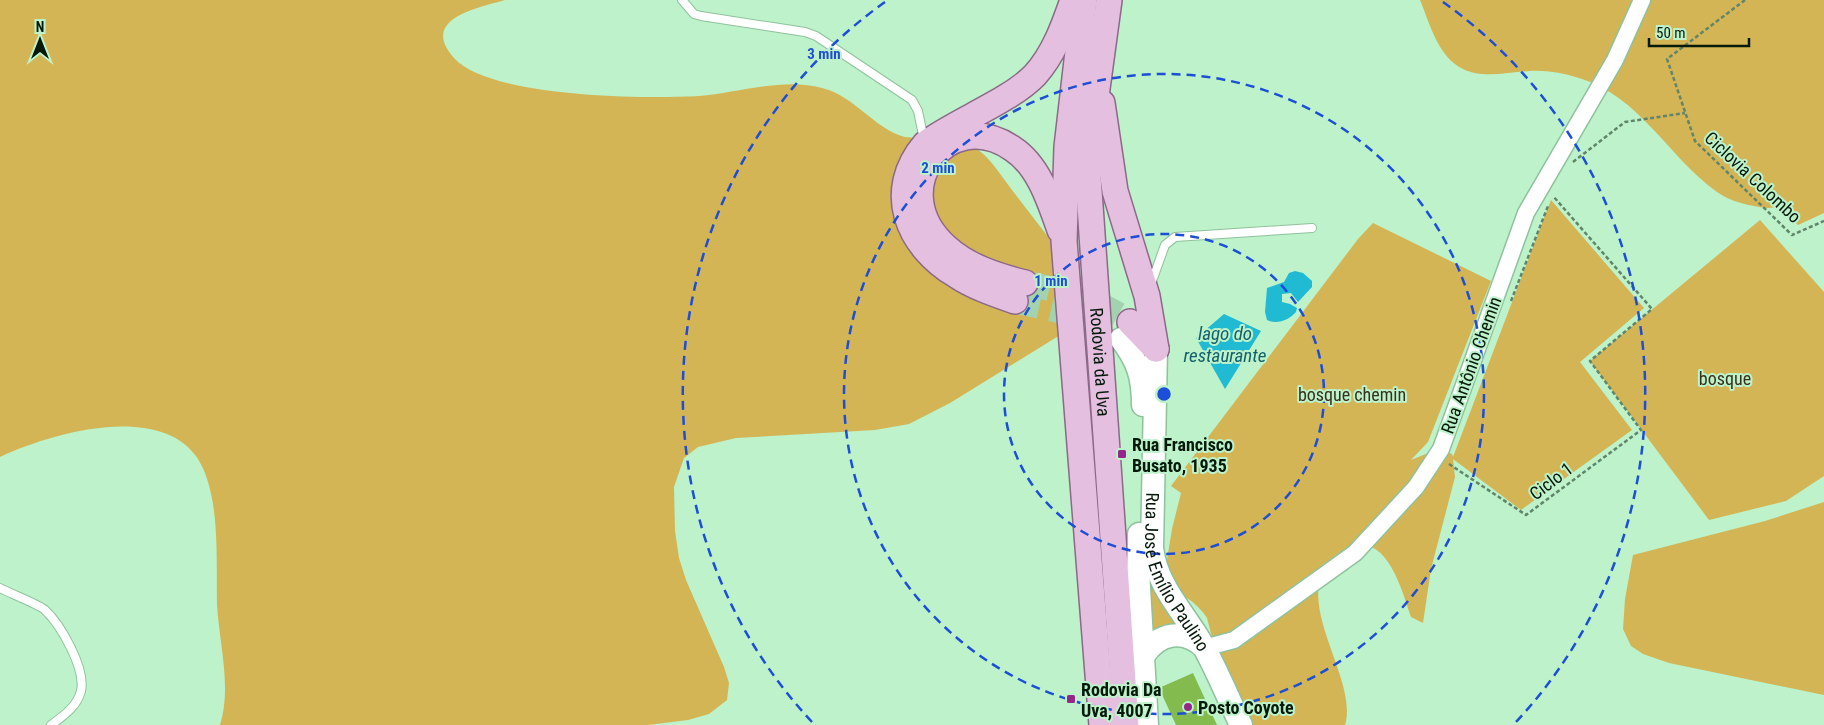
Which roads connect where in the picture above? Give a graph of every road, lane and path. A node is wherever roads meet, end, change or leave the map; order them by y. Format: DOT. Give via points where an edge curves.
graph roads {
  1 [pos="682,0"];
  2 [pos="1073,0"];
  3 [pos="1084,0"];
  4 [pos="1109,0"];
  5 [pos="1642,0"];
  6 [pos="1745,0"];
  7 [pos="1099,83"];
  8 [pos="1685,113"];
  9 [pos="924,144"];
  10 [pos="1558,156"];
  11 [pos="1824,221"];
  12 [pos="1312,228"];
  13 [pos="1064,242"];
  14 [pos="1147,296"];
  15 [pos="1509,306"];
  16 [pos="1125,330"];
  17 [pos="1156,349"];
  18 [pos="1452,455"];
  19 [pos="0,588"];
  20 [pos="1204,648"];
  21 [pos="1144,656"];
  22 [pos="51,725"];
  23 [pos="1102,725"];
  24 [pos="1126,725"];
  25 [pos="1147,725"];
  26 [pos="1241,725"];
  1 -- 9 [label="lane" via="694,14 701,16 798,30 816,36 912,100 918,111"];
  2 -- 9 [label="main road" via="1059,38 1035,75"];
  3 -- 13 [label="main road, Rodovia da Uva" via="1067,147"];
  4 -- 7 [label="main road, Rodovia da Uva"];
  5 -- 10 [label="street, Rua Antônio Chemin" via="1615,60"];
  6 -- 8 [label="path, Ciclovia Colombo" via="1667,59"];
  7 -- 14 [label="main road" via="1115,191"];
  7 -- 24 [label="main road, Rodovia da Uva" via="1087,162"];
  8 -- 10 [label="path" via="1625,122 1570,164"];
  8 -- 11 [label="path, Ciclovia Colombo" via="1695,141 1792,235"];
  9 -- 13 [label="main road" via="915,156 904,183 904,209 915,236 930,255 954,275 984,290 1020,292 946,247 932,230 922,208 920,186 927,163 941,148 960,138 979,137 1014,149 1040,182"];
  10 -- 20 [label="street, Rua Antônio Chemin" via="1526,213 1441,449 1416,487 1355,552 1234,640"];
  12 -- 14 [label="lane" via="1175,237 1164,245"];
  13 -- 23 [label="main road, Rodovia da Uva"];
  14 -- 17 [label="main road"];
  15 -- 18 [label="path, Ciclo 1" via="1552,195 1652,309 1590,361 1641,430 1526,515 1448,464"];
  16 -- 17 [label="main road"];
  16 -- 21 [label="street, Rua José Emílio Paulino" via="1140,371 1143,394 1138,571"];
  17 -- 20 [label="street, Rua José Emílio Paulino" via="1154,564 1161,581"];
  19 -- 22 [label="lane" via="43,608 64,633 77,663 81,691 70,712"];
  20 -- 21 [label="street" via="1184,635 1172,635 1160,638"];
  20 -- 26 [label="street, Rua José Emílio Paulino"];
  21 -- 25 [label="street, Rua José Emílio Paulino"];
}
